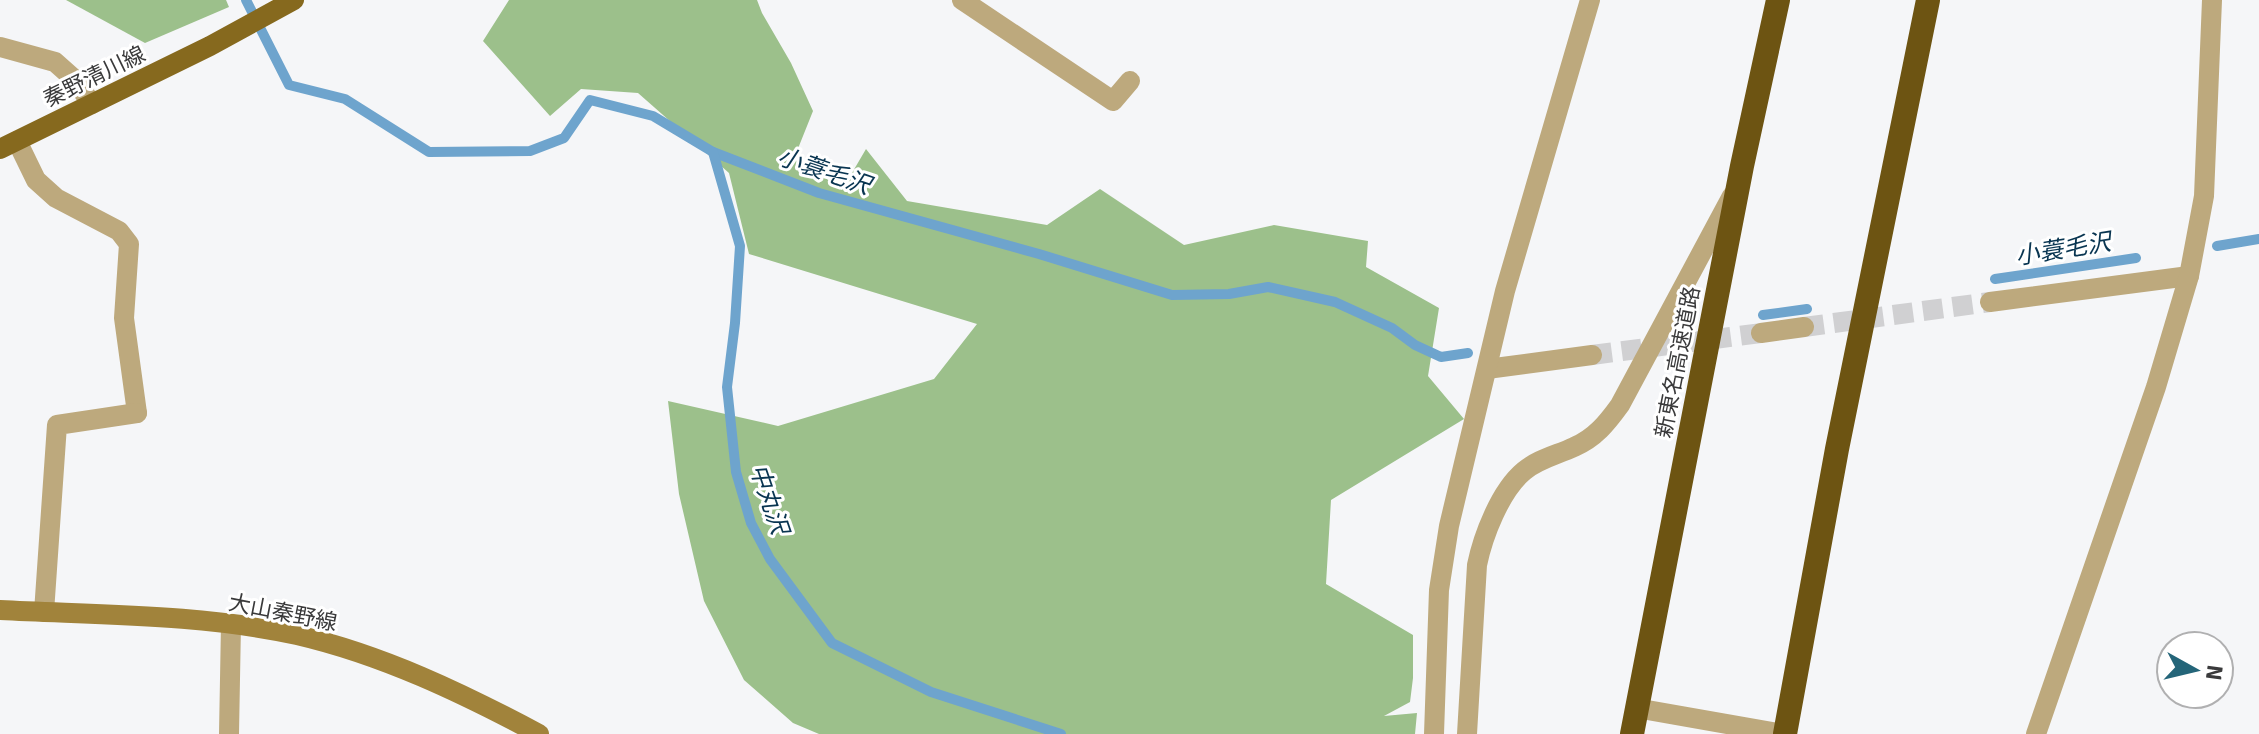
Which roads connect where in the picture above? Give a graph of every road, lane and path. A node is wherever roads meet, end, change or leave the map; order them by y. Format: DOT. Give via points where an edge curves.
graph roads {
  1 [pos="962,0"];
  2 [pos="1590,0"];
  3 [pos="1778,0"];
  4 [pos="1928,0"];
  5 [pos="2212,0"];
  6 [pos="285,5"];
  7 [pos="0,47"];
  8 [pos="1130,81"];
  9 [pos="92,104"];
  10 [pos="8,145"];
  11 [pos="1738,186"];
  12 [pos="2189,276"];
  13 [pos="1990,302"];
  14 [pos="1804,327"];
  15 [pos="1761,333"];
  16 [pos="1592,355"];
  17 [pos="1487,369"];
  18 [pos="0,610"];
  19 [pos="44,612"];
  20 [pos="231,624"];
  21 [pos="1435,689"];
  22 [pos="1469,691"];
  23 [pos="1636,708"];
  24 [pos="229,734"];
  25 [pos="539,734"];
  26 [pos="1434,734"];
  27 [pos="1467,734"];
  28 [pos="1632,734"];
  29 [pos="1785,734"];
  30 [pos="2036,734"];
  1 -- 8 [label="street" via="1113,101"];
  2 -- 17 [label="street"];
  3 -- 11 [label="highway, 新東名高速道路"];
  4 -- 29 [label="highway"];
  5 -- 12 [label="street" via="2204,196"];
  6 -- 9 [label="main road, 秦野清川線"];
  7 -- 9 [label="street" via="55,62"];
  9 -- 10 [label="main road, 秦野清川線"];
  10 -- 19 [label="street" via="56,198 119,231 129,244 124,318 137,413 57,425"];
  11 -- 22 [label="street" via="1610,419 1587,440 1524,471 1506,493 1477,565"];
  11 -- 23 [label="highway, 新東名高速道路"];
  12 -- 13 [label="street"];
  12 -- 30 [label="street"];
  14 -- 15 [label="street"];
  16 -- 17 [label="street"];
  17 -- 21 [label="street" via="1449,526 1439,590"];
  18 -- 19 [label="main road, 大山秦野線"];
  19 -- 20 [label="main road, 大山秦野線"];
  20 -- 24 [label="street"];
  20 -- 25 [label="main road, 大山秦野線" via="296,635 416,673"];
  21 -- 22 [label="street"];
  21 -- 26 [label="street"];
  22 -- 27 [label="street"];
  23 -- 28 [label="highway, 新東名高速道路"];
  23 -- 29 [label="street"];
}
